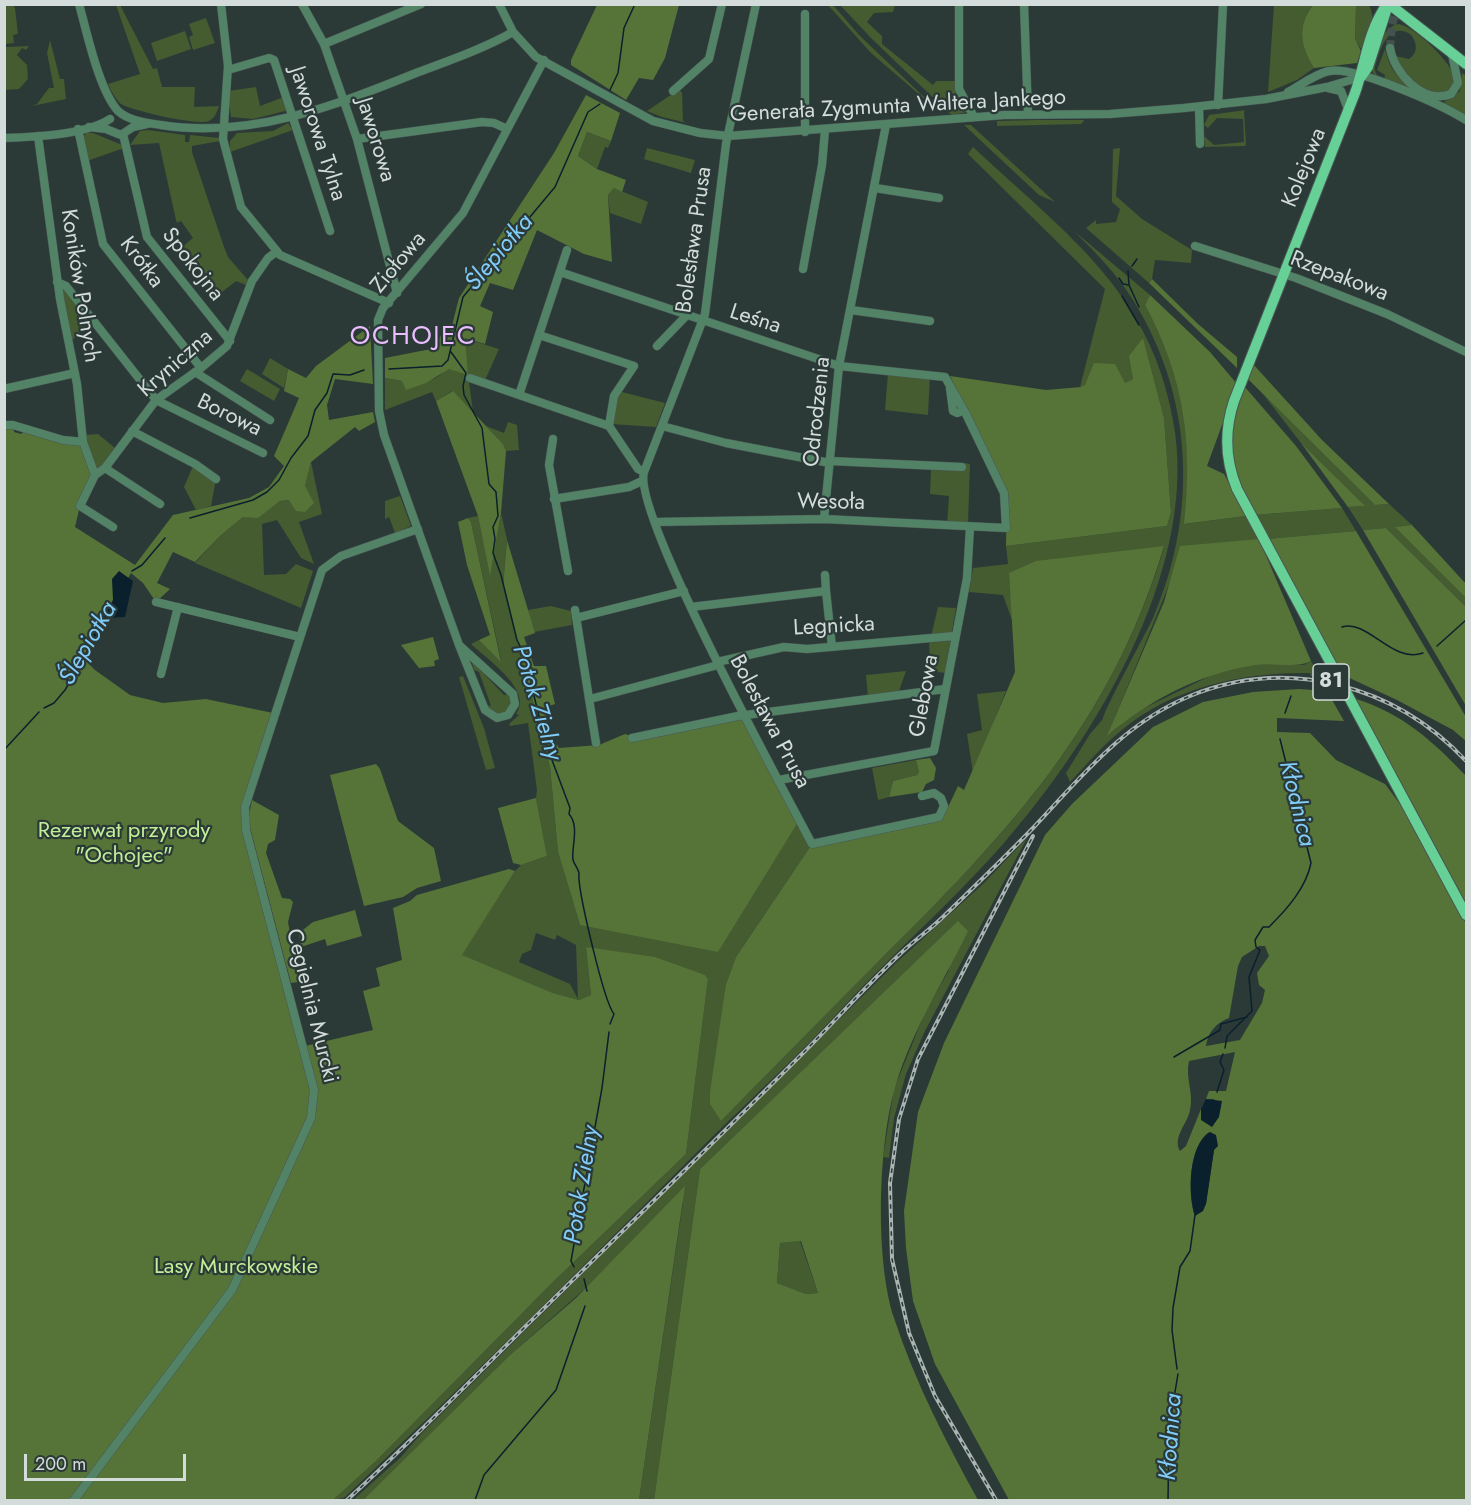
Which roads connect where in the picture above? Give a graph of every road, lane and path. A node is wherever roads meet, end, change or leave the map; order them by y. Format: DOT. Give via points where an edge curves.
graph roads {
  1 [pos="79,4"];
  2 [pos="221,4"];
  3 [pos="302,4"];
  4 [pos="421,4"];
  5 [pos="499,4"];
  6 [pos="722,4"];
  7 [pos="756,4"];
  8 [pos="958,4"];
  9 [pos="1024,4"];
  10 [pos="1223,4"];
  11 [pos="1373,4"];
  12 [pos="1388,4"];
  13 [pos="1402,4"];
  14 [pos="805,14"];
  15 [pos="1377,20"];
  16 [pos="1410,21"];
  17 [pos="513,32"];
  18 [pos="1381,33"];
  19 [pos="324,44"];
  20 [pos="1390,48"];
  21 [pos="1452,54"];
  22 [pos="544,60"];
  23 [pos="1362,61"];
  24 [pos="1467,64"];
  25 [pos="228,70"];
  26 [pos="1348,71"];
  27 [pos="1361,77"];
  28 [pos="1327,87"];
  29 [pos="673,91"];
  30 [pos="1281,95"];
  31 [pos="108,96"];
  32 [pos="345,101"];
  33 [pos="1218,105"];
  34 [pos="1199,106"];
  35 [pos="1349,111"];
  36 [pos="1028,114"];
  37 [pos="125,116"];
  38 [pos="293,117"];
  39 [pos="974,117"];
  40 [pos="110,118"];
  41 [pos="1467,120"];
  42 [pos="149,123"];
  43 [pos="886,125"];
  44 [pos="88,127"];
  45 [pos="78,129"];
  46 [pos="223,129"];
  47 [pos="507,129"];
  48 [pos="825,130"];
  49 [pos="111,131"];
  50 [pos="126,132"];
  51 [pos="805,132"];
  52 [pos="38,136"];
  53 [pos="728,136"];
  54 [pos="4,138"];
  55 [pos="357,139"];
  56 [pos="1200,144"];
  57 [pos="875,188"];
  58 [pos="939,198"];
  59 [pos="330,231"];
  60 [pos="1195,246"];
  61 [pos="567,250"];
  62 [pos="276,252"];
  63 [pos="802,269"];
  64 [pos="560,272"];
  65 [pos="1285,274"];
  66 [pos="57,282"];
  67 [pos="397,293"];
  68 [pos="389,303"];
  69 [pos="851,310"];
  70 [pos="686,316"];
  71 [pos="930,321"];
  72 [pos="703,322"];
  73 [pos="539,335"];
  74 [pos="230,342"];
  75 [pos="657,346"];
  76 [pos="1467,352"];
  77 [pos="839,366"];
  78 [pos="198,370"];
  79 [pos="75,372"];
  80 [pos="470,378"];
  81 [pos="4,389"];
  82 [pos="519,395"];
  83 [pos="156,400"];
  84 [pos="270,420"];
  85 [pos="4,425"];
  86 [pos="609,426"];
  87 [pos="662,426"];
  88 [pos="132,431"];
  89 [pos="553,440"];
  90 [pos="83,442"];
  91 [pos="263,453"];
  92 [pos="830,462"];
  93 [pos="962,467"];
  94 [pos="105,468"];
  95 [pos="644,472"];
  96 [pos="95,475"];
  97 [pos="216,479"];
  98 [pos="642,482"];
  99 [pos="554,499"];
  100 [pos="160,504"];
  101 [pos="824,519"];
  102 [pos="655,522"];
  103 [pos="113,527"];
  104 [pos="970,527"];
  105 [pos="1006,528"];
  106 [pos="418,529"];
  107 [pos="568,571"];
  108 [pos="825,575"];
  109 [pos="684,591"];
  110 [pos="826,591"];
  111 [pos="156,603"];
  112 [pos="178,607"];
  113 [pos="692,607"];
  114 [pos="954,636"];
  115 [pos="300,637"];
  116 [pos="459,645"];
  117 [pos="832,647"];
  118 [pos="717,663"];
  119 [pos="161,674"];
  120 [pos="945,689"];
  121 [pos="590,699"];
  122 [pos="746,716"];
  123 [pos="632,738"];
  124 [pos="596,743"];
  125 [pos="779,780"];
  126 [pos="922,796"];
  127 [pos="1467,915"];
  128 [pos="74,1500"];
  1 -- 31 [label="street"];
  2 -- 25 [label="street"];
  3 -- 19 [label="street, Jaworowa"];
  4 -- 19 [label="street"];
  5 -- 17 [label="street, Generała Zygmunta Waltera Jankego"];
  6 -- 29 [label="street" via="710,59"];
  7 -- 53 [label="street, Bolesława Prusa"];
  8 -- 39 [label="street" via="959,89"];
  9 -- 36 [label="street"];
  10 -- 33 [label="street"];
  11 -- 15 [label="main road"];
  12 -- 15 [label="main road, Kolejowa / 81"];
  12 -- 16 [label="main road"];
  12 -- 18 [label="main road, Kolejowa / 81"];
  13 -- 16 [label="street"];
  14 -- 51 [label="street"];
  15 -- 23 [label="main road, Kolejowa / 81"];
  16 -- 18 [label="main road" via="1391,23"];
  16 -- 21 [label="main road"];
  17 -- 22 [label="street, Generała Zygmunta Waltera Jankego"];
  17 -- 32 [label="street"];
  18 -- 27 [label="main road, Kolejowa / 81"];
  19 -- 32 [label="street, Jaworowa"];
  20 -- 21 [label="street" via="1394,64 1405,79 1440,96 1450,94 1458,83"];
  21 -- 24 [label="main road"];
  22 -- 47 [label="street, Ziołowa"];
  22 -- 53 [label="street, Generała Zygmunta Waltera Jankego" via="653,121"];
  23 -- 26 [label="street"];
  23 -- 27 [label="main road, Kolejowa / 81"];
  25 -- 38 [label="street, Jaworowa Tylna" via="272,58"];
  25 -- 46 [label="street"];
  26 -- 27 [label="street"];
  26 -- 30 [label="street, Generała Zygmunta Waltera Jankego" via="1324,72"];
  27 -- 28 [label="street, Generała Zygmunta Waltera Jankego"];
  27 -- 35 [label="main road, Kolejowa / 81"];
  27 -- 41 [label="street" via="1410,92"];
  28 -- 30 [label="street, Generała Zygmunta Waltera Jankego"];
  28 -- 35 [label="street" via="1341,91"];
  30 -- 33 [label="street, Generała Zygmunta Waltera Jankego"];
  31 -- 37 [label="street"];
  31 -- 40 [label="street"];
  32 -- 38 [label="street"];
  32 -- 55 [label="street, Jaworowa"];
  33 -- 34 [label="street, Generała Zygmunta Waltera Jankego"];
  34 -- 36 [label="street, Generała Zygmunta Waltera Jankego" via="1110,114"];
  34 -- 56 [label="street"];
  35 -- 65 [label="main road, Kolejowa / 81"];
  36 -- 39 [label="street, Generała Zygmunta Waltera Jankego"];
  37 -- 40 [label="street"];
  37 -- 42 [label="street"];
  37 -- 50 [label="street, Spokojna"];
  38 -- 46 [label="street"];
  38 -- 59 [label="street, Jaworowa Tylna"];
  39 -- 43 [label="street, Generała Zygmunta Waltera Jankego"];
  40 -- 44 [label="street"];
  40 -- 49 [label="street"];
  42 -- 46 [label="street"];
  42 -- 50 [label="street"];
  43 -- 48 [label="street, Generała Zygmunta Waltera Jankego"];
  43 -- 57 [label="street, Odrodzenia"];
  44 -- 45 [label="street"];
  44 -- 49 [label="street"];
  45 -- 52 [label="street"];
  45 -- 78 [label="street, Krótka" via="103,244"];
  46 -- 62 [label="street" via="241,207"];
  47 -- 55 [label="street" via="482,122"];
  47 -- 67 [label="street, Ziołowa" via="463,213"];
  48 -- 51 [label="street, Generała Zygmunta Waltera Jankego"];
  48 -- 63 [label="street" via="824,157"];
  49 -- 50 [label="street"];
  50 -- 74 [label="street, Spokojna" via="145,233"];
  51 -- 53 [label="street, Generała Zygmunta Waltera Jankego"];
  52 -- 54 [label="street"];
  52 -- 66 [label="street, Koników Polnych"];
  53 -- 72 [label="street, Bolesława Prusa"];
  55 -- 67 [label="street, Jaworowa"];
  57 -- 58 [label="street"];
  57 -- 69 [label="street, Odrodzenia"];
  60 -- 65 [label="street, Rzepakowa"];
  61 -- 64 [label="street"];
  62 -- 68 [label="street"];
  62 -- 74 [label="street, Kryniczna" via="252,281"];
  64 -- 70 [label="street, Leśna"];
  64 -- 73 [label="street"];
  65 -- 76 [label="street, Rzepakowa" via="1387,314"];
  65 -- 127 [label="main road, 81" via="1230,413 1227,441 1231,475 1273,557 1300,622 1365,745 1404,800"];
  66 -- 79 [label="street, Koników Polnych"];
  66 -- 83 [label="street, Borowa" via="66,286"];
  67 -- 68 [label="street, Ziołowa"];
  68 -- 106 [label="street, Ziołowa" via="378,324 380,420"];
  69 -- 71 [label="street"];
  69 -- 77 [label="street, Odrodzenia"];
  70 -- 72 [label="street, Leśna"];
  70 -- 75 [label="street, Bolesława Prusa"];
  72 -- 77 [label="street, Leśna"];
  72 -- 87 [label="street, Bolesława Prusa"];
  73 -- 82 [label="street"];
  73 -- 86 [label="street" via="634,366 614,396"];
  74 -- 78 [label="street, Kryniczna"];
  77 -- 92 [label="street, Odrodzenia"];
  77 -- 105 [label="street, Leśna" via="945,377 1004,494"];
  78 -- 83 [label="street, Kryniczna"];
  78 -- 84 [label="street, Krótka"];
  79 -- 81 [label="street"];
  79 -- 90 [label="street, Koników Polnych"];
  80 -- 82 [label="street"];
  82 -- 86 [label="street"];
  83 -- 88 [label="street, Kryniczna"];
  83 -- 91 [label="street, Borowa"];
  85 -- 90 [label="street"];
  86 -- 95 [label="street"];
  87 -- 92 [label="street" via="726,443"];
  87 -- 95 [label="street, Bolesława Prusa"];
  88 -- 94 [label="street, Kryniczna"];
  88 -- 97 [label="street"];
  89 -- 99 [label="street" via="549,465"];
  90 -- 96 [label="street, Koników Polnych"];
  92 -- 93 [label="street"];
  92 -- 101 [label="street, Odrodzenia"];
  94 -- 96 [label="street, Kryniczna"];
  94 -- 100 [label="street"];
  95 -- 98 [label="street, Bolesława Prusa"];
  96 -- 103 [label="street, Kryniczna" via="80,506"];
  98 -- 99 [label="street"];
  98 -- 102 [label="street, Bolesława Prusa"];
  99 -- 107 [label="street"];
  101 -- 102 [label="street, Wesoła"];
  101 -- 104 [label="street, Wesoła"];
  102 -- 109 [label="street, Bolesława Prusa"];
  104 -- 105 [label="street, Wesoła"];
  104 -- 114 [label="street, Glebowa" via="967,578"];
  106 -- 115 [label="street, Cegielnia Murcki" via="326,565"];
  106 -- 116 [label="street, Ziołowa"];
  108 -- 110 [label="street"];
  109 -- 113 [label="street, Bolesława Prusa"];
  109 -- 121 [label="street" via="575,614"];
  110 -- 113 [label="street"];
  110 -- 117 [label="street"];
  111 -- 112 [label="street"];
  112 -- 115 [label="street"];
  112 -- 119 [label="street"];
  113 -- 118 [label="street, Bolesława Prusa"];
  114 -- 117 [label="street, Legnicka"];
  114 -- 120 [label="street, Glebowa"];
  115 -- 128 [label="street, Cegielnia Murcki" via="244,818 304,1047 314,1108 232,1290"];
  116 -- 116 [label="street, Ziołowa" via="485,710 497,718 508,715 515,704 513,694"];
  117 -- 118 [label="street, Legnicka" via="784,647"];
  118 -- 121 [label="street, Legnicka"];
  118 -- 122 [label="street, Bolesława Prusa"];
  120 -- 122 [label="street"];
  120 -- 125 [label="street, Glebowa" via="933,752"];
  121 -- 124 [label="street"];
  122 -- 123 [label="street"];
  122 -- 125 [label="street, Bolesława Prusa"];
  125 -- 126 [label="street, Bolesława Prusa" via="812,844 937,818 944,806 941,798 934,793"];
}
